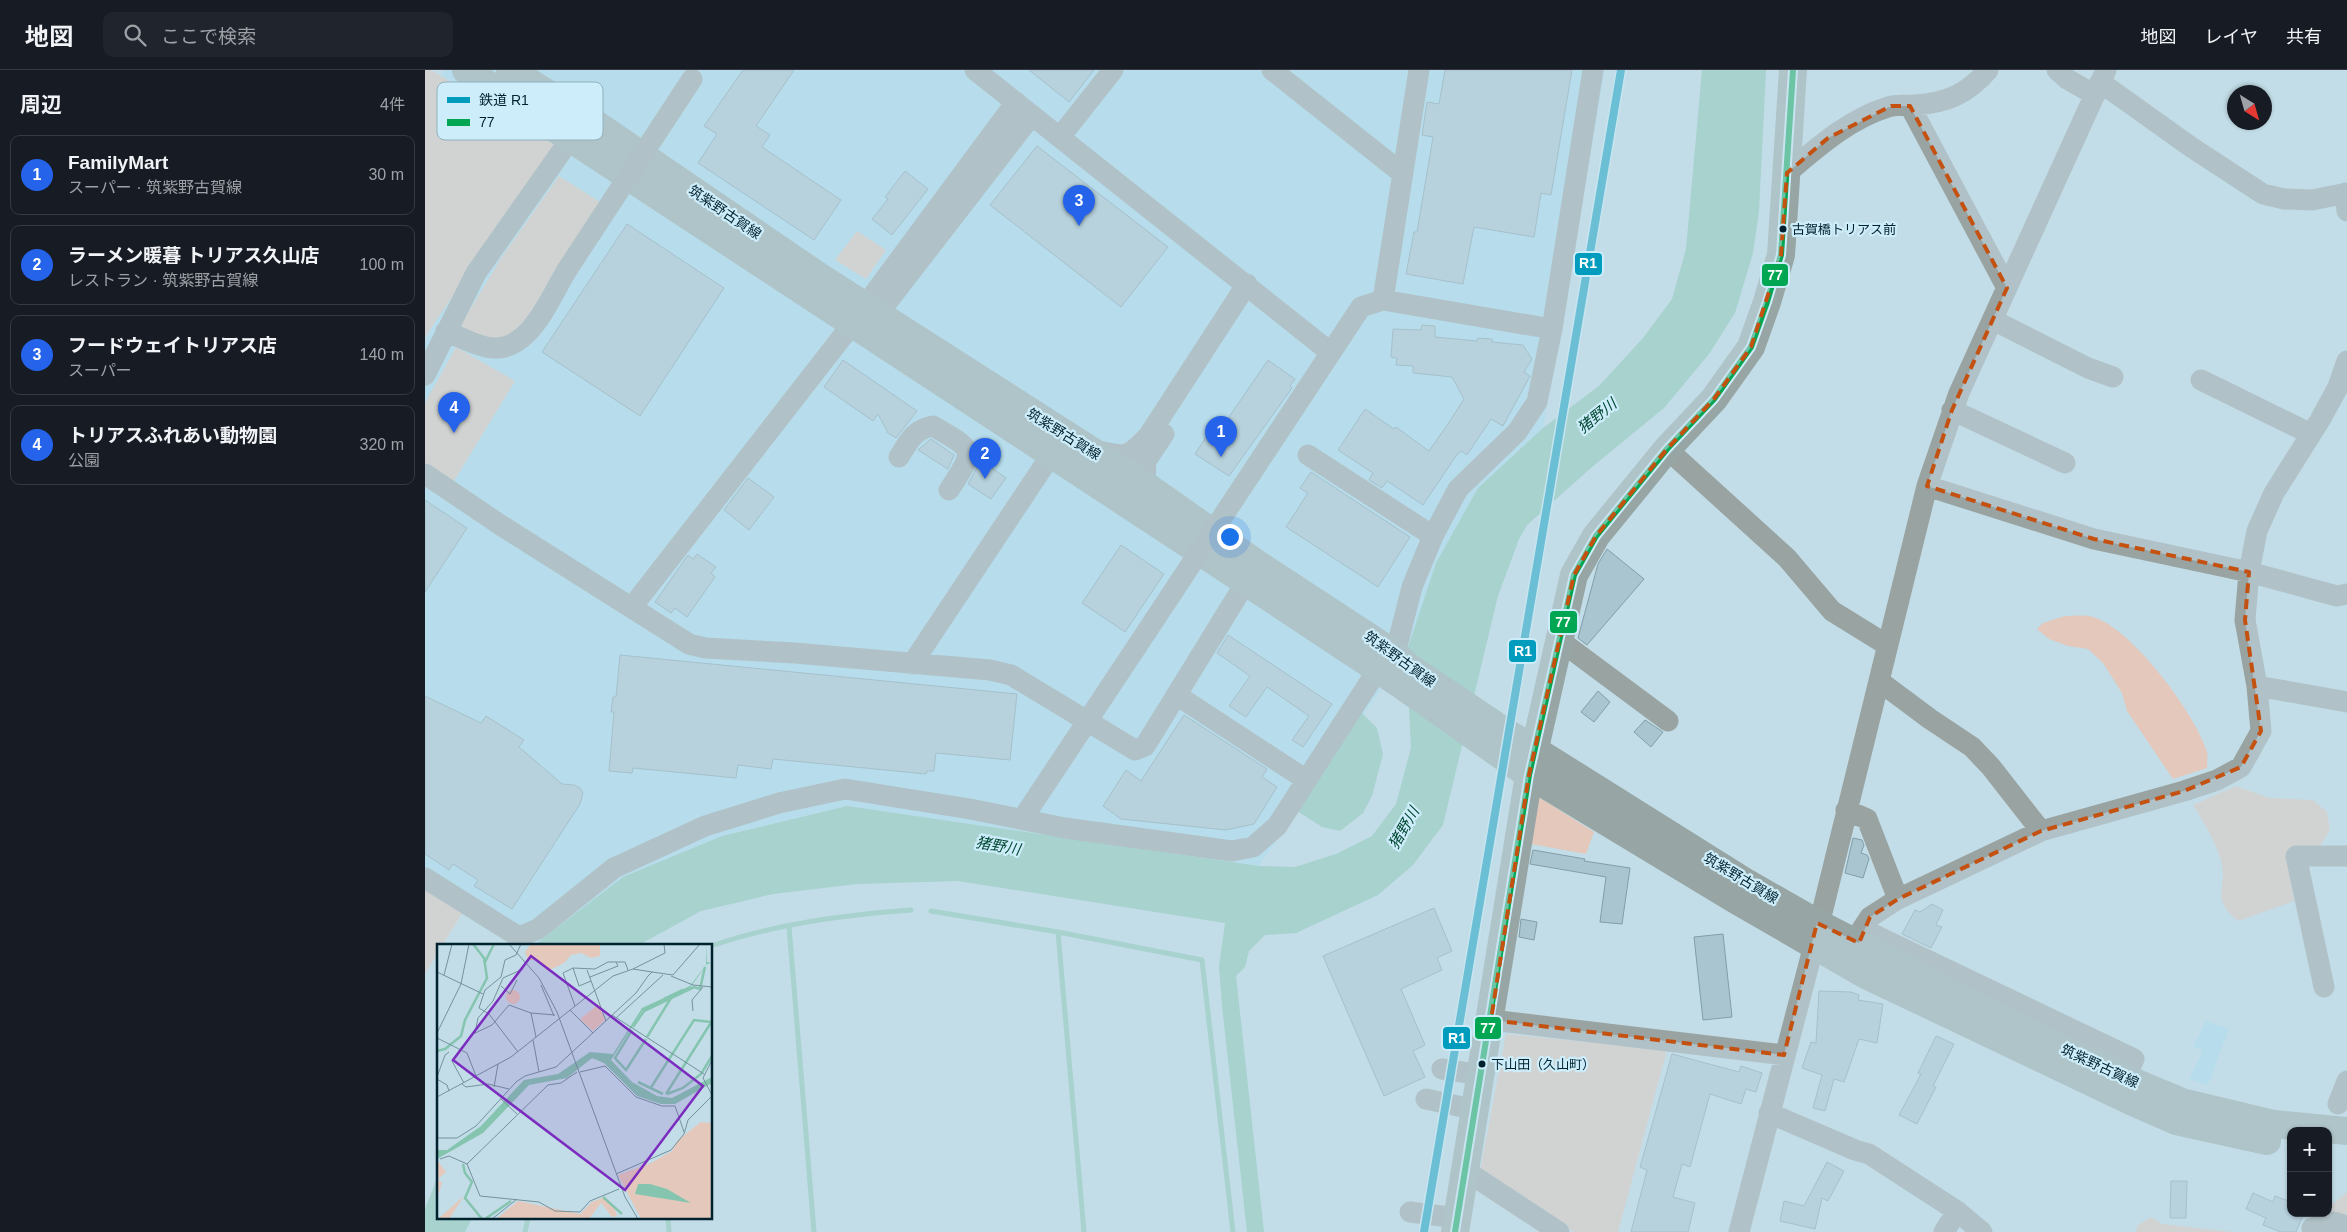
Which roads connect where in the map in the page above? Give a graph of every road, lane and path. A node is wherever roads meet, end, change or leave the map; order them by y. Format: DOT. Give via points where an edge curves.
graph roads {
  1 [pos="466,70"];
  2 [pos="510,70"];
  3 [pos="975,70"];
  4 [pos="1113,70"];
  5 [pos="1419,70"];
  6 [pos="1593,70"];
  7 [pos="1793,70"];
  8 [pos="1988,70"];
  9 [pos="2057,70"];
  10 [pos="1278,72"];
  11 [pos="695,74"];
  12 [pos="485,82"];
  13 [pos="529,82"];
  14 [pos="2100,82"];
  15 [pos="1910,106"];
  16 [pos="1024,108"];
  17 [pos="603,129"];
  18 [pos="1060,137"];
  19 [pos="570,140"];
  20 [pos="574,140"];
  21 [pos="1787,173"];
  22 [pos="1403,174"];
  23 [pos="2346,199"];
  24 [pos="1252,288"];
  25 [pos="2007,288"];
  26 [pos="1383,300"];
  27 [pos="865,314"];
  28 [pos="1993,320"];
  29 [pos="1552,329"];
  30 [pos="446,332"];
  31 [pos="1330,352"];
  32 [pos="2347,361"];
  33 [pos="425,375"];
  34 [pos="2113,377"];
  35 [pos="2201,380"];
  36 [pos="2342,392"];
  37 [pos="1952,410"];
  38 [pos="2311,434"];
  39 [pos="1085,448"];
  40 [pos="1667,449"];
  41 [pos="1051,455"];
  42 [pos="1308,455"];
  43 [pos="899,457"];
  44 [pos="2065,462"];
  45 [pos="425,474"];
  46 [pos="1145,486"];
  47 [pos="1927,486"];
  48 [pos="949,490"];
  49 [pos="1433,536"];
  50 [pos="2249,572"];
  51 [pos="1246,582"];
  52 [pos="2347,594"];
  53 [pos="631,607"];
  54 [pos="1559,640"];
  55 [pos="1887,645"];
  56 [pos="912,664"];
  57 [pos="1396,669"];
  58 [pos="1879,681"];
  59 [pos="2257,686"];
  60 [pos="1178,696"];
  61 [pos="2347,702"];
  62 [pos="1668,721"];
  63 [pos="1087,722"];
  64 [pos="1533,763"];
  65 [pos="1305,779"];
  66 [pos="1847,810"];
  67 [pos="1023,818"];
  68 [pos="2041,831"];
  69 [pos="2347,856"];
  70 [pos="425,878"];
  71 [pos="1898,899"];
  72 [pos="1815,934"];
  73 [pos="1861,936"];
  74 [pos="2324,988"];
  75 [pos="1491,1020"];
  76 [pos="1784,1055"];
  77 [pos="1442,1069"];
  78 [pos="1482,1075"];
  79 [pos="2347,1081"];
  80 [pos="1426,1099"];
  81 [pos="2338,1104"];
  82 [pos="1476,1110"];
  83 [pos="1769,1113"];
  84 [pos="2347,1131"];
  85 [pos="2287,1143"];
  86 [pos="2332,1148"];
  87 [pos="2347,1149"];
  88 [pos="1466,1171"];
  89 [pos="1957,1211"];
  90 [pos="1410,1212"];
  91 [pos="1457,1225"];
  92 [pos="2347,1226"];
  93 [pos="2312,1228"];
  94 [pos="1559,1232"];
  95 [pos="1739,1232"];
  96 [pos="1944,1232"];
  97 [pos="1982,1232"];
  1 -- 12 [label="main road, 筑紫野古賀線"];
  2 -- 13 [label="main road, 筑紫野古賀線"];
  3 -- 16 [label="street"];
  4 -- 18 [label="street"];
  5 -- 22 [label="street"];
  6 -- 29 [label="street"];
  7 -- 21 [label="main road"];
  8 -- 15 [label="street" via="1955,97 1939,104"];
  9 -- 14 [label="street" via="2067,79"];
  10 -- 22 [label="street"];
  11 -- 30 [label="street, bridge" via="529,332 503,348 486,348"];
  14 -- 23 [label="street" via="2263,194 2284,199"];
  14 -- 25 [label="street"];
  15 -- 21 [label="street" via="1891,106 1865,116 1827,138"];
  15 -- 25 [label="street"];
  16 -- 18 [label="street"];
  16 -- 27 [label="street"];
  17 -- 27 [label="main road, 筑紫野古賀線"];
  18 -- 24 [label="street"];
  19 -- 30 [label="street" via="476,273"];
  20 -- 27 [label="main road, 筑紫野古賀線"];
  21 -- 40 [label="main road" via="1781,255 1751,347 1714,399"];
  22 -- 26 [label="street"];
  24 -- 31 [label="street"];
  24 -- 39 [label="street" via="1133,453 1116,456"];
  24 -- 46 [label="street" via="1146,461"];
  25 -- 28 [label="street"];
  26 -- 29 [label="street"];
  26 -- 31 [label="street" via="1361,307"];
  27 -- 39 [label="main road, 筑紫野古賀線"];
  27 -- 41 [label="main road, 筑紫野古賀線"];
  27 -- 53 [label="street"];
  28 -- 34 [label="street" via="2088,368"];
  28 -- 37 [label="street"];
  29 -- 49 [label="street" via="1537,402 1517,432 1458,489"];
  30 -- 33 [label="street"];
  31 -- 63 [label="street, bridge"];
  32 -- 36 [label="street"];
  35 -- 38 [label="street"];
  36 -- 38 [label="street"];
  37 -- 44 [label="street"];
  37 -- 47 [label="street"];
  38 -- 50 [label="street" via="2274,493 2260,523"];
  39 -- 46 [label="main road, 筑紫野古賀線"];
  40 -- 54 [label="main road" via="1596,536 1573,575"];
  40 -- 55 [label="street" via="1787,558 1832,611"];
  41 -- 51 [label="main road, 筑紫野古賀線"];
  41 -- 56 [label="street"];
  42 -- 49 [label="street"];
  43 -- 48 [label="street" via="916,431 933,426 964,444 967,464"];
  45 -- 53 [label="street"];
  46 -- 57 [label="main road, 筑紫野古賀線" via="1256,563"];
  47 -- 50 [label="street" via="2094,539"];
  47 -- 55 [label="street"];
  49 -- 57 [label="street" via="1412,587"];
  50 -- 52 [label="street" via="2337,596"];
  50 -- 59 [label="street" via="2245,620"];
  51 -- 57 [label="main road, 筑紫野古賀線"];
  51 -- 60 [label="street"];
  53 -- 56 [label="street" via="676,637 705,648"];
  54 -- 62 [label="street"];
  54 -- 64 [label="main road"];
  55 -- 58 [label="street"];
  56 -- 63 [label="street" via="990,670 1011,675"];
  57 -- 64 [label="main road, 筑紫野古賀線"];
  57 -- 65 [label="street"];
  58 -- 66 [label="street"];
  58 -- 68 [label="street" via="1972,747"];
  59 -- 61 [label="street"];
  59 -- 68 [label="street" via="2261,732 2241,767 2184,792"];
  60 -- 63 [label="street" via="1145,746 1135,750"];
  60 -- 65 [label="street"];
  63 -- 67 [label="street"];
  64 -- 72 [label="main road, 筑紫野古賀線" via="1747,883"];
  64 -- 75 [label="main road"];
  65 -- 67 [label="street" via="1277,826 1265,838 1253,847 1232,850 1065,828"];
  66 -- 71 [label="street" via="1867,819"];
  66 -- 72 [label="street"];
  67 -- 70 [label="street" via="845,789 779,803 705,826 614,868 538,929 519,937"];
  68 -- 71 [label="street"];
  69 -- 74 [label="street" via="2295,856"];
  71 -- 73 [label="street" via="1870,917"];
  72 -- 73 [label="main road, 筑紫野古賀線"];
  72 -- 76 [label="street"];
  72 -- 85 [label="main road, 筑紫野古賀線" via="1884,983 2176,1121"];
  73 -- 84 [label="main road, 筑紫野古賀線" via="2047,1041 2182,1102 2274,1124"];
  75 -- 76 [label="street"];
  75 -- 78 [label="main road"];
  76 -- 83 [label="street"];
  77 -- 78 [label="street"];
  78 -- 82 [label="main road"];
  79 -- 81 [label="street"];
  80 -- 82 [label="street"];
  82 -- 88 [label="main road"];
  83 -- 89 [label="street" via="1869,1154"];
  83 -- 95 [label="street"];
  86 -- 87 [label="main road"];
  88 -- 91 [label="main road"];
  88 -- 94 [label="street"];
  89 -- 96 [label="street"];
  89 -- 97 [label="street"];
  90 -- 91 [label="street"];
  92 -- 93 [label="street" via="2334,1222"];
}
